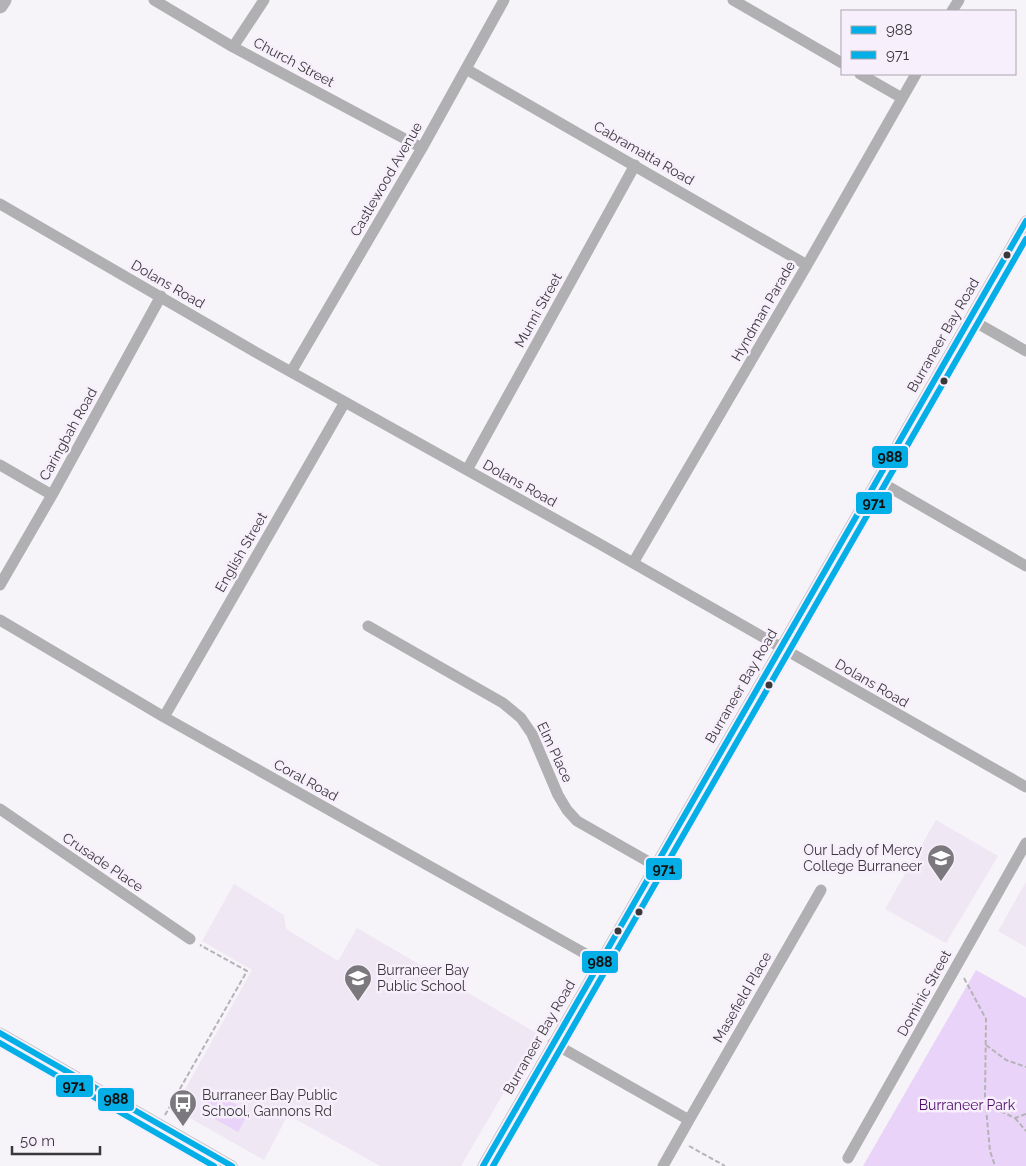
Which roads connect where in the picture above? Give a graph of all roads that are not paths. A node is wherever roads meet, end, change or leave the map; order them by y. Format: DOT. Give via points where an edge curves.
graph roads {
  1 [pos="4,0"];
  2 [pos="154,0"];
  3 [pos="264,0"];
  4 [pos="504,0"];
  5 [pos="733,0"];
  6 [pos="0,6"];
  7 [pos="233,46"];
  8 [pos="841,62"];
  9 [pos="466,68"];
  10 [pos="862,75"];
  11 [pos="915,75"];
  12 [pos="902,98"];
  13 [pos="422,148"];
  14 [pos="635,165"];
  15 [pos="0,204"];
  16 [pos="1026,222"];
  17 [pos="807,265"];
  18 [pos="161,296"];
  19 [pos="970,319"];
  20 [pos="1026,351"];
  21 [pos="291,372"];
  22 [pos="345,402"];
  23 [pos="0,464"];
  24 [pos="466,470"];
  25 [pos="877,480"];
  26 [pos="52,495"];
  27 [pos="632,563"];
  28 [pos="1026,566"];
  29 [pos="0,585"];
  30 [pos="0,620"];
  31 [pos="368,626"];
  32 [pos="781,648"];
  33 [pos="164,717"];
  34 [pos="1026,787"];
  35 [pos="0,809"];
  36 [pos="1026,843"];
  37 [pos="656,866"];
  38 [pos="821,890"];
  39 [pos="190,939"];
  40 [pos="600,962"];
  41 [pos="0,1034"];
  42 [pos="553,1043"];
  43 [pos="689,1120"];
  44 [pos="848,1158"];
  45 [pos="232,1166"];
  46 [pos="483,1166"];
  47 [pos="662,1166"];
  1 -- 6 [label="main road"];
  2 -- 7 [label="street, Church Street"];
  3 -- 7 [label="street"];
  4 -- 9 [label="street, Castlewood Avenue"];
  5 -- 8 [label="street"];
  7 -- 13 [label="street, Church Street"];
  9 -- 13 [label="street, Castlewood Avenue"];
  9 -- 14 [label="street, Cabramatta Road"];
  10 -- 12 [label="street"];
  11 -- 12 [label="street, Hyndman Parade"];
  12 -- 17 [label="street, Hyndman Parade"];
  13 -- 21 [label="street, Castlewood Avenue"];
  14 -- 17 [label="street, Cabramatta Road"];
  14 -- 24 [label="street, Munni Street"];
  15 -- 18 [label="street, Dolans Road"];
  16 -- 19 [label="street, Burraneer Bay Road"];
  17 -- 27 [label="street, Hyndman Parade"];
  18 -- 21 [label="street, Dolans Road"];
  18 -- 26 [label="street, Caringbah Road"];
  19 -- 20 [label="street"];
  19 -- 25 [label="street, Burraneer Bay Road"];
  21 -- 22 [label="street, Dolans Road"];
  22 -- 24 [label="street, Dolans Road"];
  22 -- 33 [label="street, English Street"];
  23 -- 26 [label="street"];
  24 -- 27 [label="street, Dolans Road"];
  25 -- 28 [label="street"];
  25 -- 32 [label="street, Burraneer Bay Road"];
  26 -- 29 [label="street, Caringbah Road"];
  27 -- 32 [label="street, Dolans Road"];
  30 -- 33 [label="street, Coral Road"];
  31 -- 37 [label="street, Elm Place" via="503,703 521,718 532,734 558,795 577,821"];
  32 -- 34 [label="street, Dolans Road"];
  32 -- 37 [label="street, Burraneer Bay Road"];
  33 -- 40 [label="street, Coral Road"];
  35 -- 39 [label="street, Crusade Place"];
  36 -- 44 [label="street, Dominic Street"];
  37 -- 40 [label="street, Burraneer Bay Road"];
  38 -- 43 [label="street, Masefield Place"];
  40 -- 42 [label="street, Burraneer Bay Road"];
  41 -- 45 [label="street"];
  42 -- 43 [label="street"];
  42 -- 46 [label="street, Burraneer Bay Road"];
  43 -- 47 [label="street, Masefield Place"];
}
